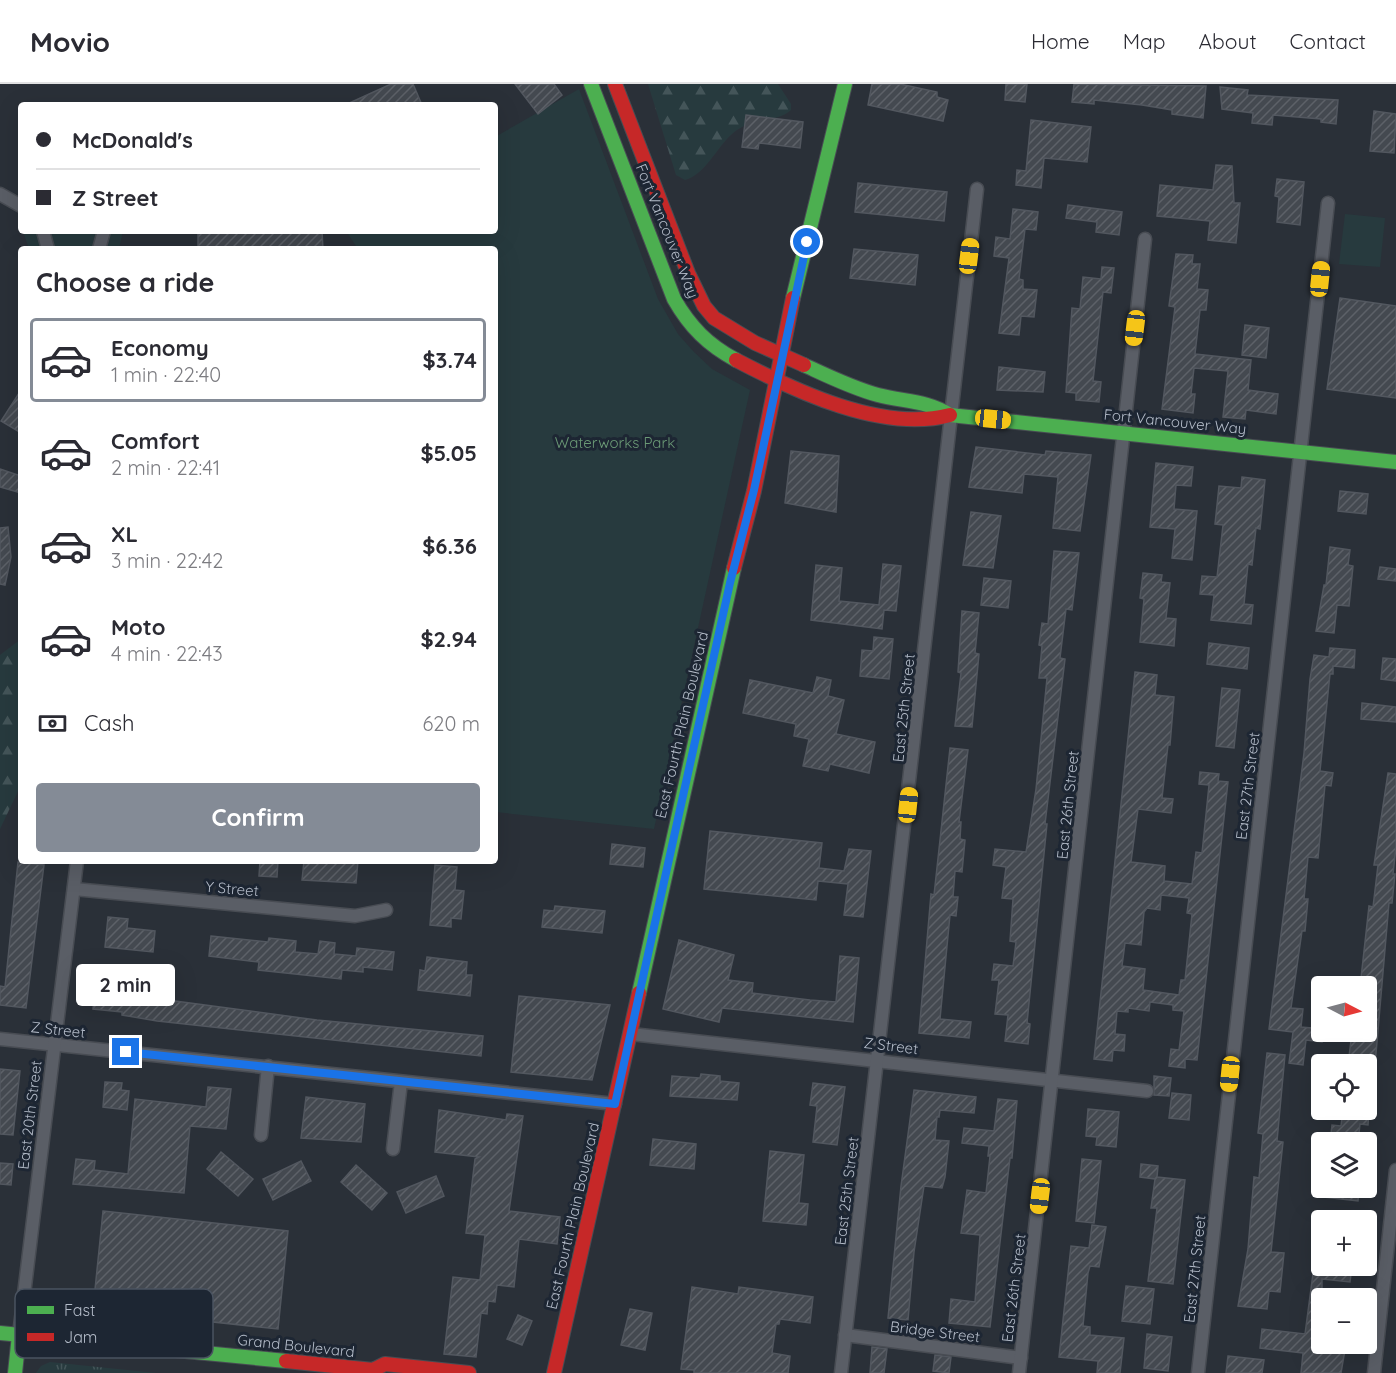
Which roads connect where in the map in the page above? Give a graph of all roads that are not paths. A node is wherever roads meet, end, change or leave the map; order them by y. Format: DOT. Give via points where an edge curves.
graph roads {
  1 [pos="591,84"];
  2 [pos="615,84"];
  3 [pos="845,84"];
  4 [pos="977,189"];
  5 [pos="0,194"];
  6 [pos="1328,203"];
  7 [pos="18,204"];
  8 [pos="1145,239"];
  9 [pos="782,356"];
  10 [pos="778,378"];
  11 [pos="950,415"];
  12 [pos="1122,433"];
  13 [pos="1300,452"];
  14 [pos="1396,462"];
  15 [pos="77,864"];
  16 [pos="74,889"];
  17 [pos="386,910"];
  18 [pos="631,1034"];
  19 [pos="0,1040"];
  20 [pos="56,1045"];
  21 [pos="879,1059"];
  22 [pos="268,1066"];
  23 [pos="1053,1081"];
  24 [pos="401,1082"];
  25 [pos="1148,1091"];
  26 [pos="615,1104"];
  27 [pos="261,1135"];
  28 [pos="393,1149"];
  29 [pos="1396,1170"];
  30 [pos="25,1289"];
  31 [pos="0,1334"];
  32 [pos="15,1335"];
  33 [pos="845,1335"];
  34 [pos="213,1355"];
  35 [pos="17,1358"];
  36 [pos="1021,1358"];
  37 [pos="375,1372"];
  38 [pos="15,1373"];
  39 [pos="470,1373"];
  40 [pos="554,1373"];
  41 [pos="841,1373"];
  42 [pos="1019,1373"];
  43 [pos="1198,1373"];
  44 [pos="1374,1373"];
  1 -- 10 [label="main road, Fort Vancouver Way" via="666,280 686,317 715,348"];
  2 -- 9 [label="main road, Fort Vancouver Way" via="704,306 726,326"];
  3 -- 9 [label="main road, East Fourth Plain Boulevard" via="796,282"];
  4 -- 11 [label="street, East 25th Street"];
  5 -- 7 [label="street"];
  6 -- 13 [label="street, East 27th Street"];
  8 -- 12 [label="street, East 26th Street"];
  9 -- 10 [label="main road, East Fourth Plain Boulevard"];
  9 -- 11 [label="main road, Fort Vancouver Way" via="862,391 934,405"];
  10 -- 11 [label="main road, Fort Vancouver Way" via="841,404 876,413 932,421"];
  10 -- 18 [label="main road, East Fourth Plain Boulevard"];
  11 -- 12 [label="main road, Fort Vancouver Way"];
  11 -- 21 [label="street, East 25th Street"];
  12 -- 13 [label="main road, Fort Vancouver Way"];
  12 -- 23 [label="street, East 26th Street"];
  13 -- 14 [label="main road, Fort Vancouver Way"];
  13 -- 43 [label="street, East 27th Street"];
  15 -- 16 [label="street, East 20th Street"];
  16 -- 17 [label="street, Y Street" via="355,916"];
  16 -- 20 [label="street, East 20th Street"];
  18 -- 21 [label="street, Z Street"];
  18 -- 26 [label="main road, East Fourth Plain Boulevard"];
  19 -- 20 [label="street, Z Street"];
  20 -- 22 [label="street, Z Street"];
  20 -- 30 [label="street, East 20th Street"];
  21 -- 23 [label="street, Z Street"];
  21 -- 33 [label="street, East 25th Street"];
  22 -- 24 [label="street, Z Street"];
  22 -- 27 [label="street"];
  23 -- 25 [label="street, Z Street"];
  23 -- 36 [label="street, East 26th Street"];
  24 -- 26 [label="street, Z Street"];
  24 -- 28 [label="street"];
  26 -- 40 [label="main road, East Fourth Plain Boulevard"];
  29 -- 44 [label="street"];
  31 -- 32 [label="main road, Grand Boulevard"];
  33 -- 36 [label="street, Bridge Street"];
  33 -- 41 [label="street, East 25th Street"];
  34 -- 37 [label="main road, Grand Boulevard"];
  35 -- 38 [label="main road, East 20th Street"];
  36 -- 42 [label="street, East 26th Street"];
  37 -- 39 [label="main road, Grand Boulevard" via="385,1364"];
}
